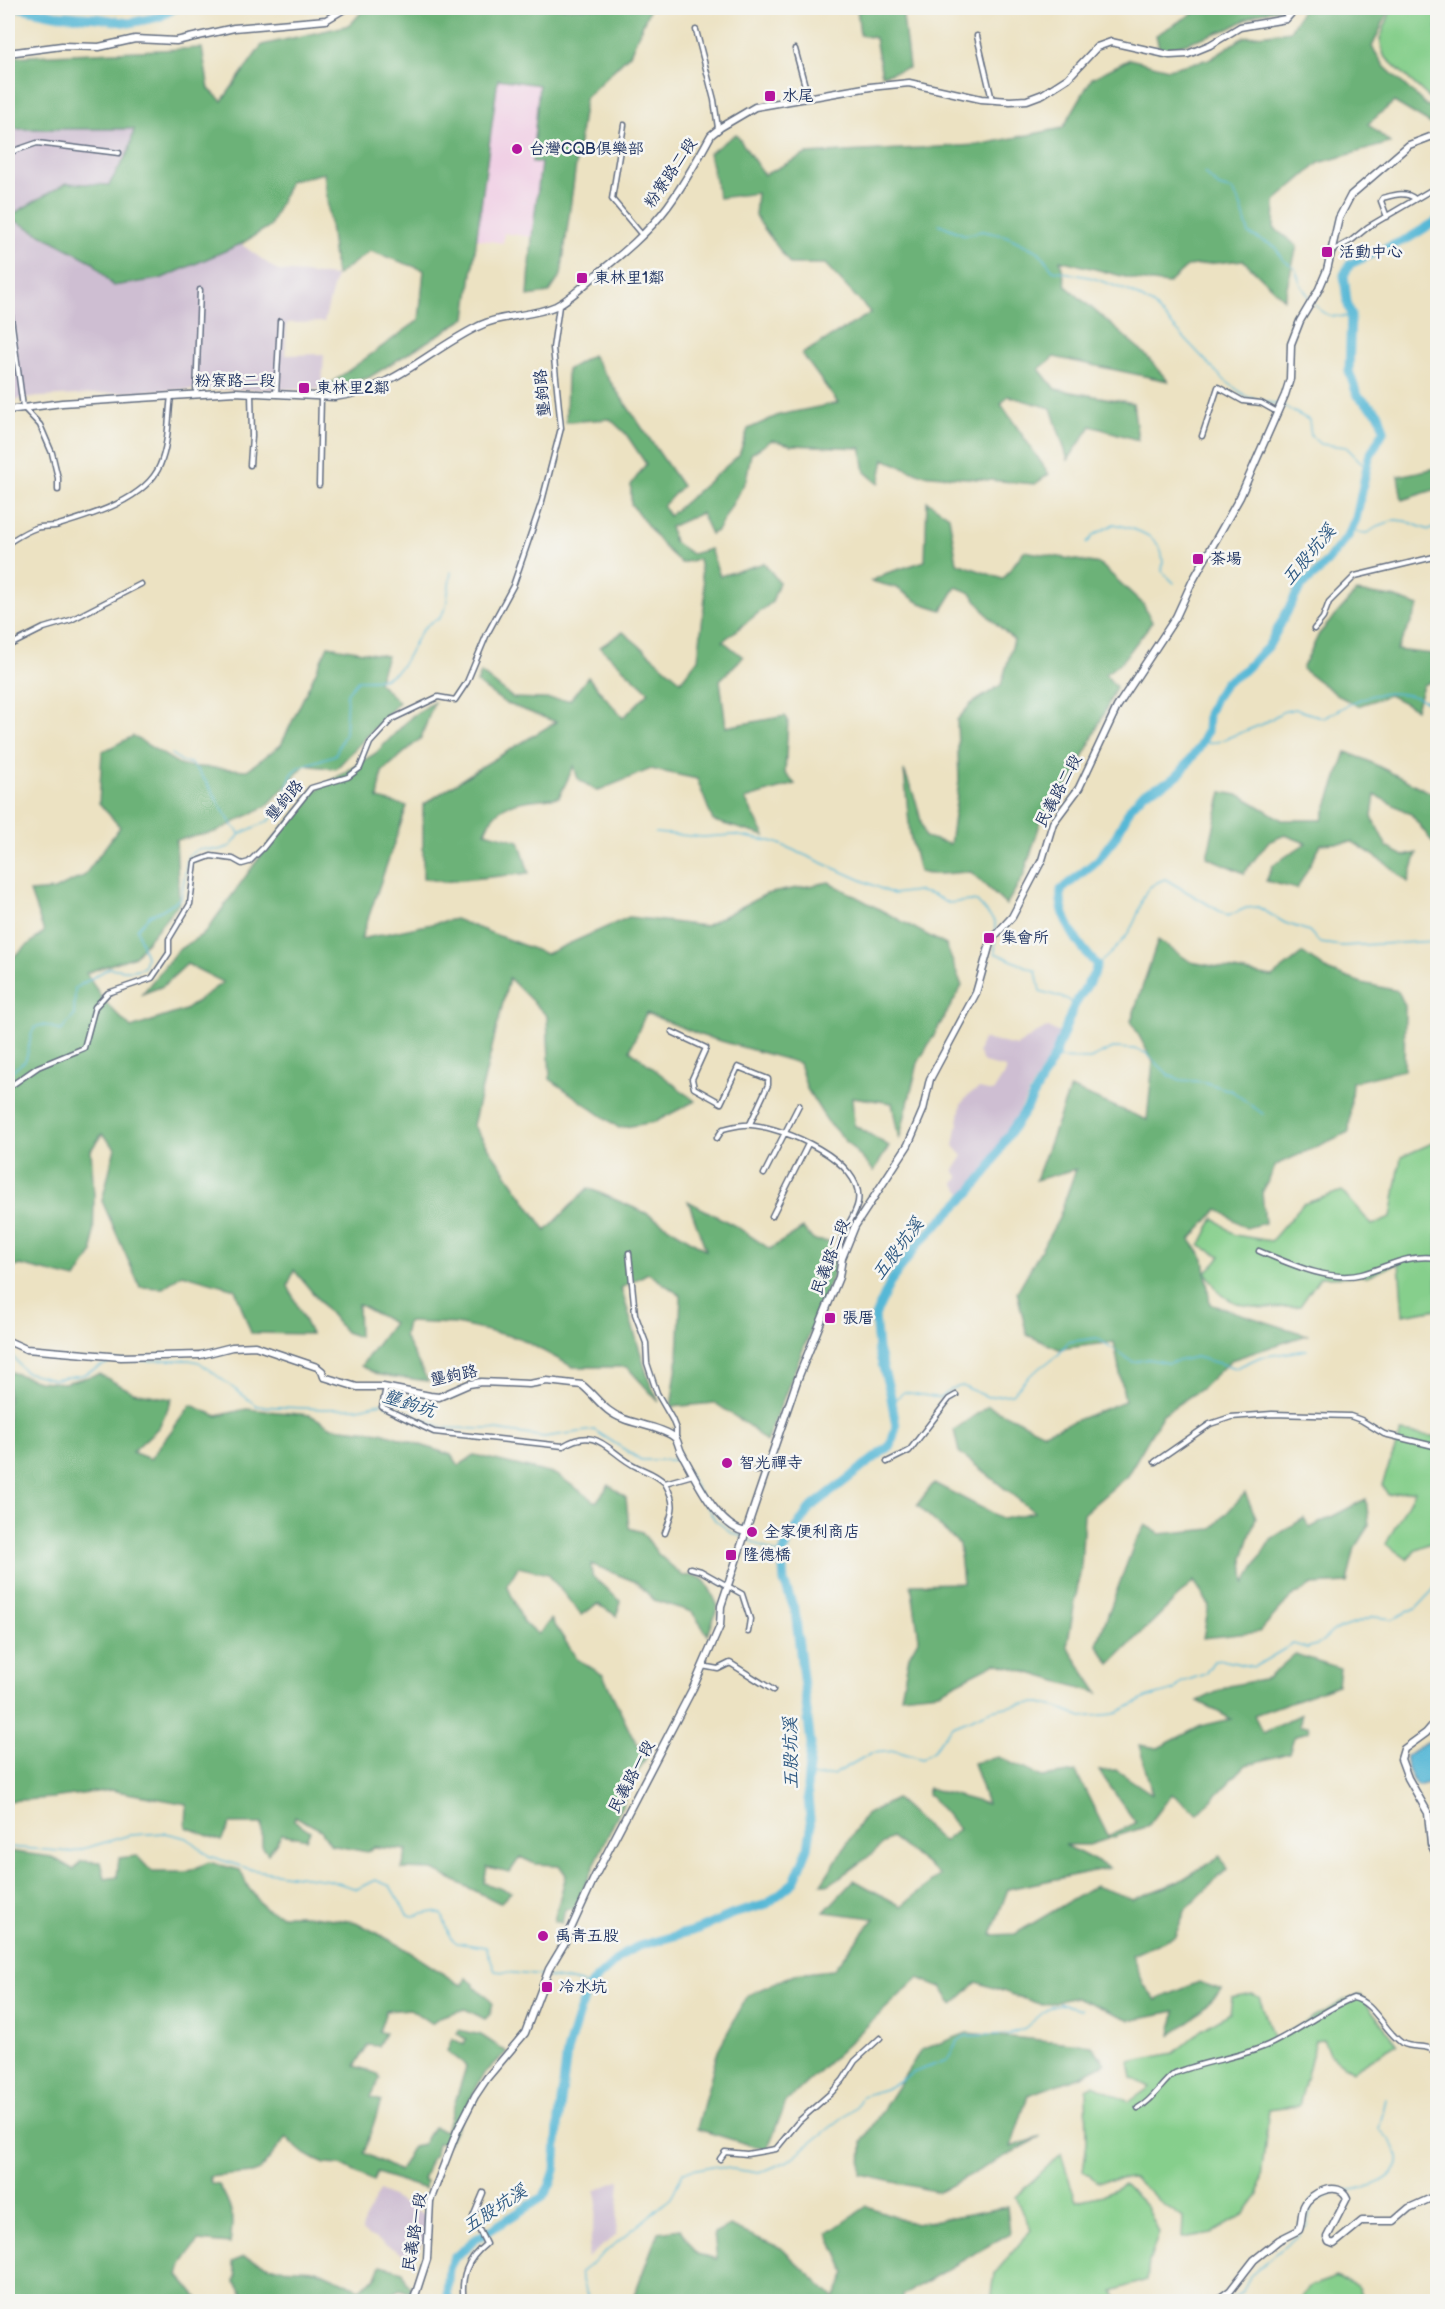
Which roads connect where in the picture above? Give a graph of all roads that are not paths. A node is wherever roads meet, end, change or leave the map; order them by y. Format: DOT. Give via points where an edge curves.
graph roads {
  1 [pos="346,8"];
  2 [pos="1296,8"];
  3 [pos="696,30"];
  4 [pos="977,36"];
  5 [pos="795,49"];
  6 [pos="8,52"];
  7 [pos="808,97"];
  8 [pos="992,100"];
  9 [pos="624,126"];
  10 [pos="718,129"];
  11 [pos="1437,134"];
  12 [pos="8,153"];
  13 [pos="119,153"];
  14 [pos="1437,186"];
  15 [pos="1415,199"];
  16 [pos="1387,217"];
  17 [pos="642,235"];
  18 [pos="1332,252"];
  19 [pos="200,290"];
  20 [pos="8,295"];
  21 [pos="559,305"];
  22 [pos="280,321"];
  23 [pos="251,393"];
  24 [pos="196,394"];
  25 [pos="276,394"];
  26 [pos="171,396"];
  27 [pos="321,396"];
  28 [pos="23,407"];
  29 [pos="1280,408"];
  30 [pos="8,410"];
  31 [pos="1202,435"];
  32 [pos="250,465"];
  33 [pos="319,485"];
  34 [pos="58,490"];
  35 [pos="8,543"];
  36 [pos="1437,556"];
  37 [pos="141,584"];
  38 [pos="1314,629"];
  39 [pos="8,646"];
  40 [pos="8,882"];
  41 [pos="9,889"];
  42 [pos="672,1032"];
  43 [pos="8,1084"];
  44 [pos="800,1105"];
  45 [pos="750,1124"];
  46 [pos="785,1134"];
  47 [pos="717,1138"];
  48 [pos="808,1144"];
  49 [pos="764,1174"];
  50 [pos="772,1216"];
  51 [pos="1259,1251"];
  52 [pos="629,1253"];
  53 [pos="842,1258"];
  54 [pos="1437,1258"];
  55 [pos="8,1341"];
  56 [pos="386,1387"];
  57 [pos="956,1395"];
  58 [pos="675,1438"];
  59 [pos="1437,1447"];
  60 [pos="887,1462"];
  61 [pos="1155,1462"];
  62 [pos="766,1470"];
  63 [pos="755,1471"];
  64 [pos="692,1475"];
  65 [pos="665,1483"];
  66 [pos="665,1533"];
  67 [pos="744,1537"];
  68 [pos="690,1568"];
  69 [pos="727,1586"];
  70 [pos="748,1632"];
  71 [pos="702,1666"];
  72 [pos="773,1690"];
  73 [pos="1437,1719"];
  74 [pos="1437,1858"];
  75 [pos="880,2038"];
  76 [pos="1437,2054"];
  77 [pos="1138,2108"];
  78 [pos="720,2159"];
  79 [pos="483,2193"];
  80 [pos="1437,2195"];
  81 [pos="463,2299"];
  82 [pos="413,2301"];
  83 [pos="454,2301"];
  84 [pos="1215,2301"];
  1 -- 6 [label="main road" via="326,20 234,28 176,42 135,39 99,47 62,46"];
  2 -- 8 [label="main road, 粉寮路二段" via="1286,18 1239,27 1188,54 1170,55 1111,42 1097,47 1068,78 1043,94 1027,100"];
  3 -- 10 [label="street"];
  4 -- 8 [label="street"];
  5 -- 7 [label="street"];
  7 -- 8 [label="main road, 粉寮路二段" via="909,83"];
  7 -- 10 [label="main road, 粉寮路二段" via="755,106"];
  9 -- 17 [label="street" via="612,199"];
  10 -- 17 [label="main road, 粉寮路二段" via="668,207"];
  11 -- 18 [label="main road, 民義路二段" via="1408,146 1351,195 1339,218"];
  12 -- 13 [label="street" via="37,143"];
  14 -- 15 [label="street"];
  15 -- 16 [label="street"];
  15 -- 16 [label="street" via="1401,194 1383,198"];
  16 -- 18 [label="street"];
  17 -- 21 [label="main road, 粉寮路二段"];
  18 -- 29 [label="main road, 民義路二段" via="1291,344 1290,379"];
  19 -- 24 [label="street"];
  20 -- 28 [label="street"];
  21 -- 27 [label="main road, 粉寮路二段" via="476,327 379,385 348,395"];
  21 -- 43 [label="street, 壟鉤路" via="553,348 561,428 542,501 513,586 455,700 438,697 392,719 370,743 360,768 348,777 311,788 249,862 242,864 211,856 195,862 190,904 169,939 169,953 152,978 108,993 95,1007 84,1048 38,1067 12,1086"];
  22 -- 25 [label="street"];
  23 -- 24 [label="main road, 粉寮路二段"];
  23 -- 25 [label="main road, 粉寮路二段"];
  23 -- 32 [label="street"];
  24 -- 26 [label="main road, 粉寮路二段"];
  25 -- 27 [label="main road, 粉寮路二段"];
  26 -- 28 [label="main road, 粉寮路二段"];
  26 -- 35 [label="street" via="165,447 148,484 108,507 51,527 37,528"];
  27 -- 33 [label="street"];
  28 -- 30 [label="main road, 粉寮路二段"];
  28 -- 34 [label="street" via="40,425 52,453"];
  29 -- 31 [label="street" via="1243,401 1218,387"];
  29 -- 53 [label="main road, 民義路二段" via="1240,497 1176,617 1117,707 1079,788 1053,823 1042,860 1012,917 989,946 976,993 930,1079 923,1110 908,1145 855,1226"];
  36 -- 38 [label="street" via="1355,576 1329,602"];
  37 -- 39 [label="street" via="71,620"];
  40 -- 41 [label="street"];
  42 -- 45 [label="street" via="706,1048 692,1079 694,1088 721,1103 738,1067 768,1079"];
  44 -- 46 [label="street"];
  45 -- 46 [label="street"];
  45 -- 47 [label="street" via="723,1129"];
  46 -- 48 [label="street"];
  46 -- 49 [label="street"];
  48 -- 50 [label="street"];
  48 -- 53 [label="street" via="828,1152 856,1182 858,1202 840,1242"];
  51 -- 54 [label="street" via="1313,1272 1351,1275 1406,1258"];
  52 -- 58 [label="street" via="635,1314 646,1343 647,1363 657,1393 676,1428"];
  53 -- 62 [label="main road, 民義路二段"];
  55 -- 56 [label="main road, 壟鉤路" via="26,1349 121,1357 200,1354 255,1346 317,1367 324,1377 357,1387"];
  56 -- 58 [label="main road, 壟鉤路" via="439,1397 481,1382 582,1385 604,1409"];
  56 -- 65 [label="street" via="382,1407 434,1432 563,1446 580,1438 592,1438"];
  57 -- 60 [label="street" via="909,1451"];
  58 -- 64 [label="main road"];
  59 -- 61 [label="street" via="1384,1434 1350,1416 1272,1414 1231,1417 1210,1424"];
  62 -- 63 [label="street"];
  62 -- 67 [label="main road, 民義路二段"];
  64 -- 65 [label="street"];
  64 -- 67 [label="main road" via="727,1524"];
  65 -- 66 [label="street" via="674,1508"];
  67 -- 69 [label="main road, 民義路二段"];
  68 -- 69 [label="street"];
  69 -- 70 [label="street" via="742,1594 750,1619"];
  69 -- 71 [label="main road, 民義路一段" via="720,1626"];
  71 -- 72 [label="street" via="717,1669 730,1663"];
  71 -- 82 [label="main road, 民義路一段" via="546,1976 525,2033 475,2096 430,2201 427,2259"];
  73 -- 74 [label="main road" via="1404,1749 1401,1759 1428,1813 1431,1844"];
  75 -- 78 [label="street" via="776,2149 747,2154 725,2152"];
  76 -- 77 [label="street" via="1432,2048 1401,2042 1365,2003 1353,1998 1266,2046 1175,2073 1164,2081 1151,2101"];
  79 -- 81 [label="street" via="473,2217 486,2244 466,2266"];
  80 -- 84 [label="main road" via="1409,2208 1394,2221 1355,2224 1331,2244 1327,2237 1347,2198 1343,2191 1323,2190 1304,2206 1299,2230 1254,2260 1230,2291"];
  81 -- 83 [label="street"];
}
